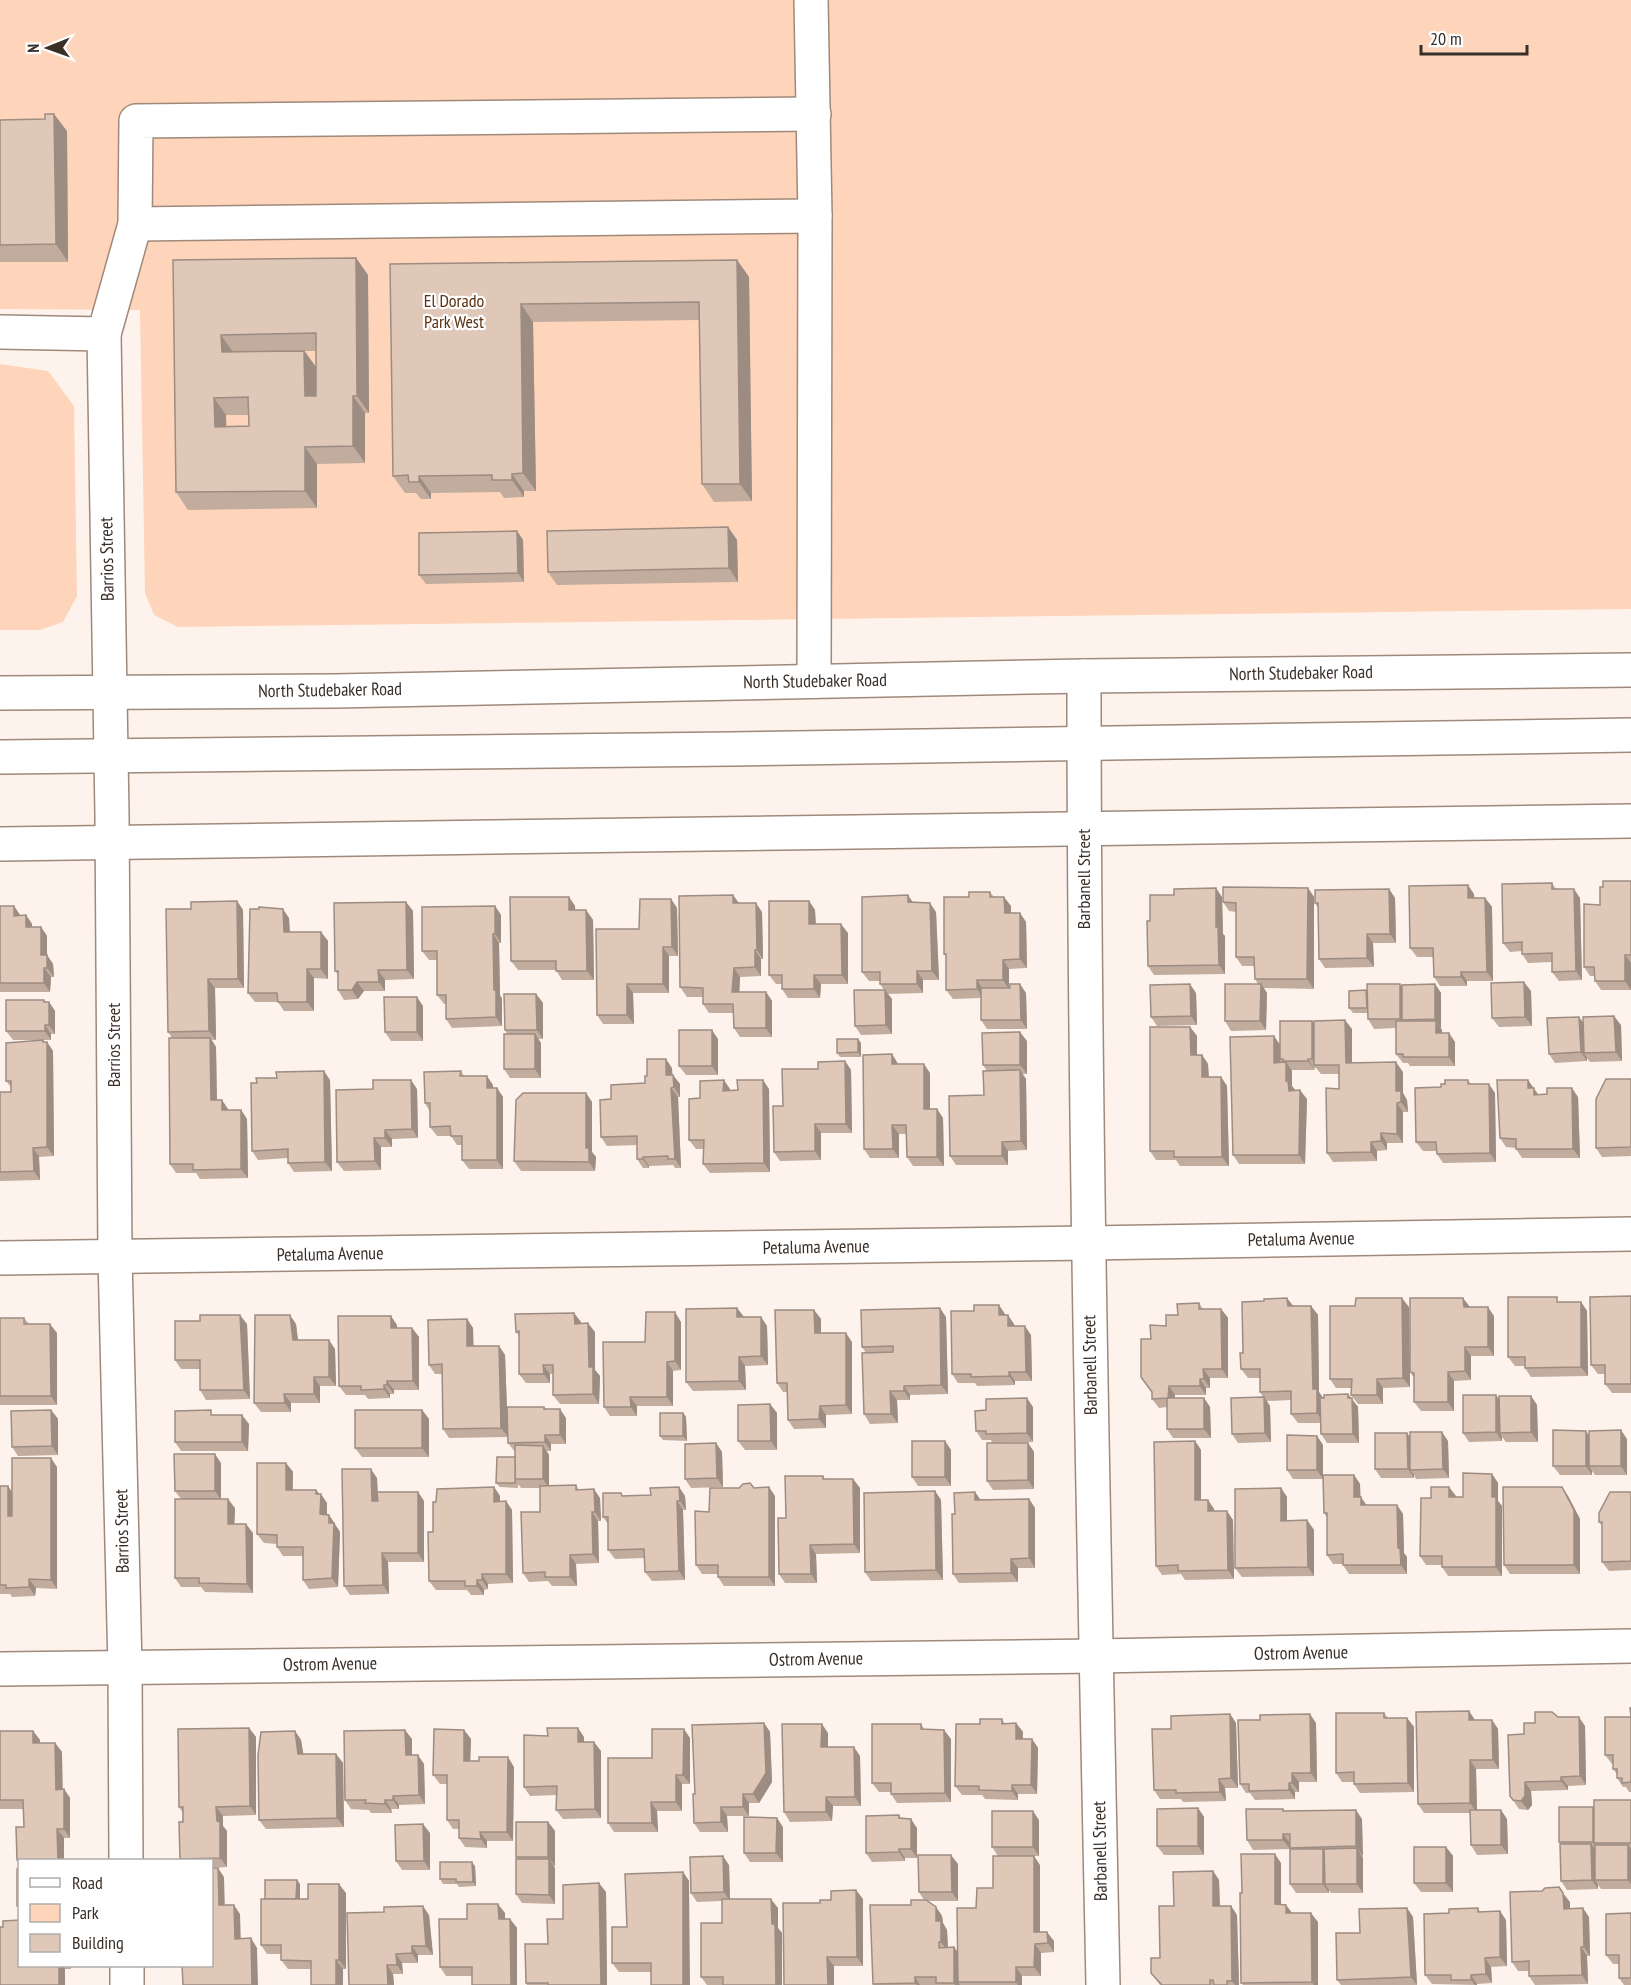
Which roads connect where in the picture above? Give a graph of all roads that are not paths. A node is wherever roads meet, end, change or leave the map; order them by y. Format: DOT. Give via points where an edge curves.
graph roads {
  1 [pos="811,0"];
  2 [pos="814,114"];
  3 [pos="815,216"];
  4 [pos="135,224"];
  5 [pos="0,332"];
  6 [pos="104,334"];
  7 [pos="1631,670"];
  8 [pos="1084,676"];
  9 [pos="814,681"];
  10 [pos="110,692"];
  11 [pos="0,693"];
  12 [pos="1631,735"];
  13 [pos="1084,744"];
  14 [pos="0,757"];
  15 [pos="111,757"];
  16 [pos="1631,821"];
  17 [pos="1083,828"];
  18 [pos="112,842"];
  19 [pos="0,844"];
  20 [pos="1631,1234"];
  21 [pos="1088,1243"];
  22 [pos="115,1257"];
  23 [pos="0,1258"];
  24 [pos="1631,1646"];
  25 [pos="1096,1656"];
  26 [pos="125,1668"];
  27 [pos="0,1669"];
  28 [pos="126,1859"];
  29 [pos="127,1967"];
  30 [pos="127,1985"];
  31 [pos="1103,1985"];
  1 -- 2 [label="street"];
  2 -- 3 [label="street"];
  2 -- 4 [label="street, Barrios Street" via="136,122"];
  3 -- 4 [label="street"];
  3 -- 9 [label="street"];
  4 -- 6 [label="street, Barrios Street"];
  5 -- 6 [label="street"];
  6 -- 10 [label="street, Barrios Street"];
  7 -- 8 [label="street, North Studebaker Road"];
  8 -- 9 [label="street, North Studebaker Road"];
  8 -- 13 [label="street, Barbanell Street"];
  9 -- 10 [label="street, North Studebaker Road"];
  10 -- 11 [label="street, North Studebaker Road"];
  10 -- 15 [label="street, Barrios Street"];
  12 -- 13 [label="street"];
  13 -- 15 [label="street"];
  13 -- 17 [label="street, Barbanell Street"];
  14 -- 15 [label="street"];
  15 -- 18 [label="street, Barrios Street"];
  16 -- 17 [label="street"];
  17 -- 18 [label="street"];
  17 -- 21 [label="street, Barbanell Street"];
  18 -- 19 [label="street"];
  18 -- 22 [label="street, Barrios Street"];
  20 -- 21 [label="street, Petaluma Avenue"];
  21 -- 22 [label="street, Petaluma Avenue"];
  21 -- 25 [label="street, Barbanell Street"];
  22 -- 23 [label="street, Petaluma Avenue"];
  22 -- 26 [label="street, Barrios Street"];
  24 -- 25 [label="street, Ostrom Avenue"];
  25 -- 26 [label="street, Ostrom Avenue"];
  25 -- 31 [label="street, Barbanell Street"];
  26 -- 27 [label="street, Ostrom Avenue"];
  26 -- 28 [label="street, Barrios Street"];
  29 -- 30 [label="street"];
}
